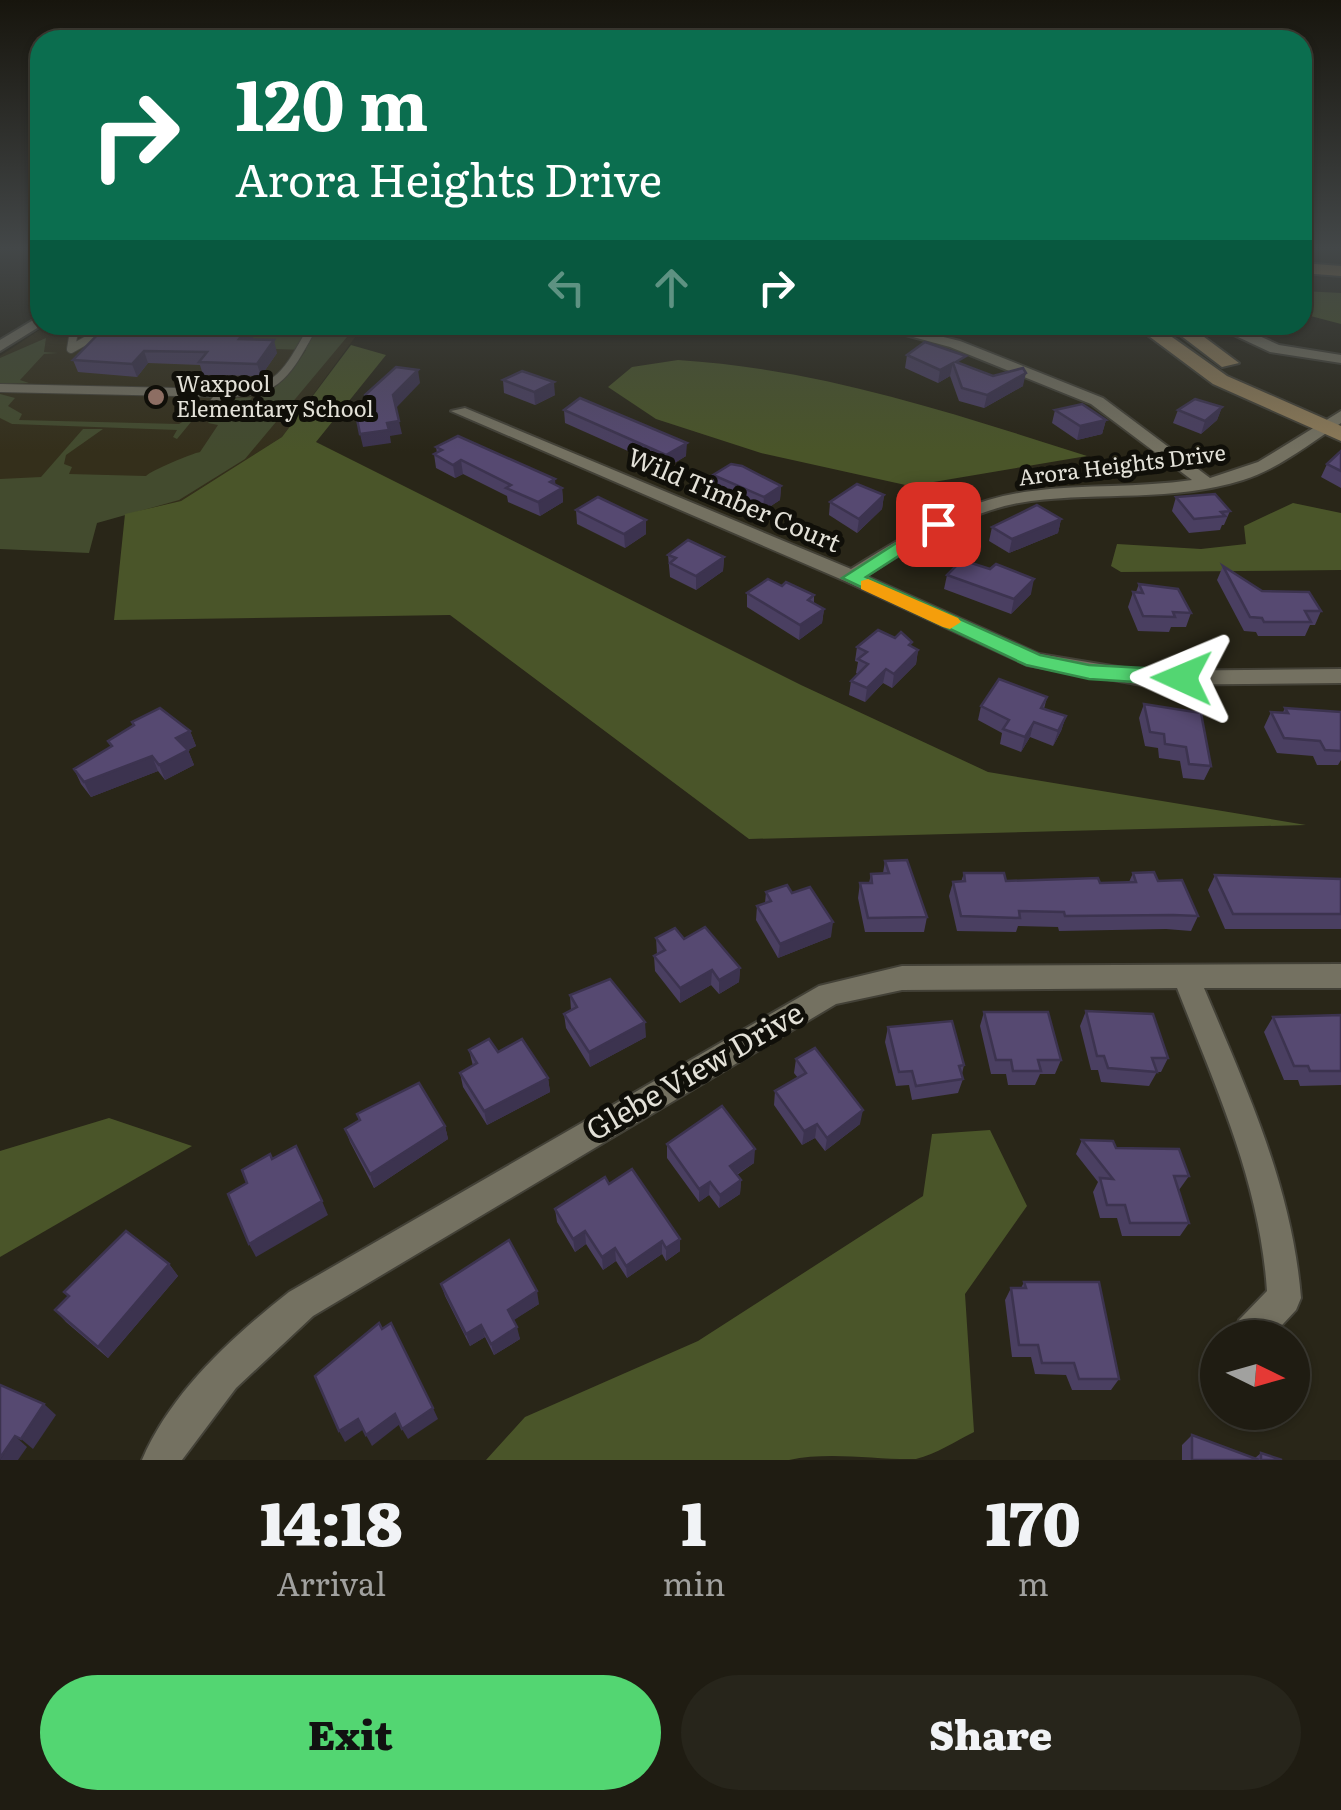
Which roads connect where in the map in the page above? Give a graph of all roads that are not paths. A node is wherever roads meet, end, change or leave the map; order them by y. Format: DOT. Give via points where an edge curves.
graph roads {
  1 [pos="30,327"];
  2 [pos="74,335"];
  3 [pos="97,335"];
  4 [pos="308,335"];
  5 [pos="918,335"];
  6 [pos="1157,335"];
  7 [pos="1190,335"];
  8 [pos="1244,335"];
  9 [pos="0,347"];
  10 [pos="1341,360"];
  11 [pos="0,388"];
  12 [pos="221,394"];
  13 [pos="459,412"];
  14 [pos="204,416"];
  15 [pos="1336,423"];
  16 [pos="1204,481"];
  17 [pos="852,578"];
  18 [pos="1341,676"];
  19 [pos="1186,976"];
  20 [pos="1341,976"];
  21 [pos="1263,1320"];
  22 [pos="161,1460"];
  1 -- 9 [label="street"];
  2 -- 3 [label="lane" via="72,350"];
  4 -- 12 [label="lane" via="274,388"];
  5 -- 16 [label="street" via="1097,402"];
  6 -- 15 [label="street" via="1220,380"];
  7 -- 15 [label="street"];
  8 -- 10 [label="street" via="1275,349"];
  11 -- 12 [label="lane"];
  12 -- 14 [label="lane"];
  13 -- 17 [label="street, Wild Timber Court"];
  15 -- 16 [label="street, Arora Heights Drive" via="1264,466"];
  16 -- 17 [label="street, Arora Heights Drive" via="1028,496 957,515"];
  17 -- 18 [label="street, Wild Timber Court" via="1034,660 1089,672 1142,678"];
  19 -- 20 [label="street, Glebe View Drive"];
  19 -- 21 [label="street" via="1274,1207 1284,1298"];
  19 -- 22 [label="street, Glebe View Drive" via="902,978 829,994 302,1304 218,1376"];
}
